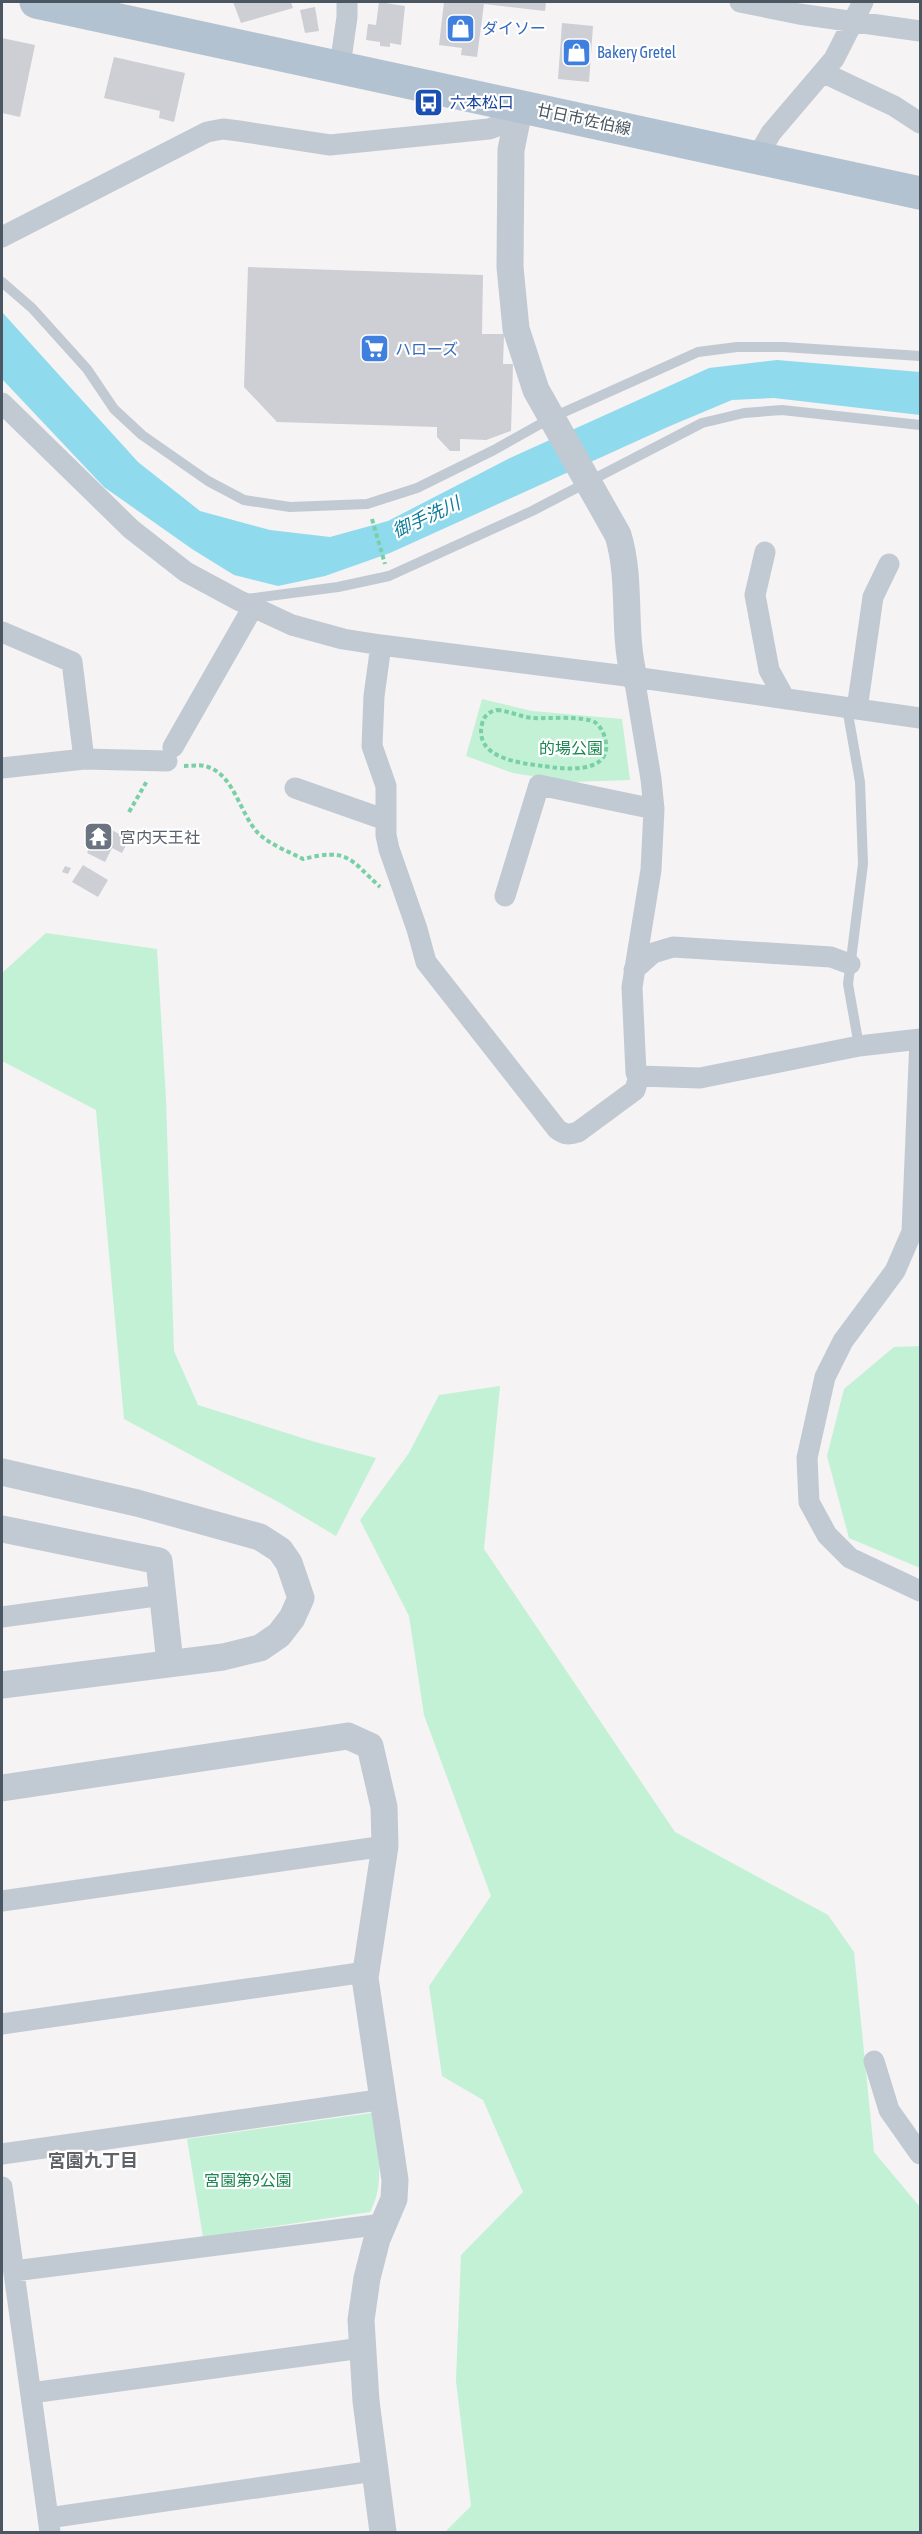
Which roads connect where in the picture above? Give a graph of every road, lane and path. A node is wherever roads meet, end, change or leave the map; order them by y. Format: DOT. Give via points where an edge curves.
graph roads {
  1 [pos="36,2"];
  2 [pos="347,2"];
  3 [pos="740,2"];
  4 [pos="863,2"];
  5 [pos="853,21"];
  6 [pos="921,31"];
  7 [pos="340,66"];
  8 [pos="824,73"];
  9 [pos="518,112"];
  10 [pos="921,123"];
  11 [pos="757,157"];
  12 [pos="921,193"];
  13 [pos="2,237"];
  14 [pos="2,282"];
  15 [pos="921,356"];
  16 [pos="2,403"];
  17 [pos="553,422"];
  18 [pos="921,425"];
  19 [pos="587,480"];
  20 [pos="367,504"];
  21 [pos="765,552"];
  22 [pos="889,564"];
  23 [pos="389,576"];
  24 [pos="246,604"];
  25 [pos="2,632"];
  26 [pos="381,645"];
  27 [pos="633,677"];
  28 [pos="785,699"];
  29 [pos="852,709"];
  30 [pos="921,718"];
  31 [pos="582,720"];
  32 [pos="170,754"];
  33 [pos="84,759"];
  34 [pos="2,768"];
  35 [pos="143,787"];
  36 [pos="295,788"];
  37 [pos="654,809"];
  38 [pos="129,812"];
  39 [pos="386,820"];
  40 [pos="402,890"];
  41 [pos="505,896"];
  42 [pos="850,964"];
  43 [pos="634,970"];
  44 [pos="920,1039"];
  45 [pos="859,1046"];
  46 [pos="639,1076"];
  47 [pos="2,1472"];
  48 [pos="2,1529"];
  49 [pos="921,1591"];
  50 [pos="163,1595"];
  51 [pos="2,1617"];
  52 [pos="170,1663"];
  53 [pos="2,1685"];
  54 [pos="2,1788"];
  55 [pos="385,1846"];
  56 [pos="2,1901"];
  57 [pos="366,1972"];
  58 [pos="2,2024"];
  59 [pos="874,2061"];
  60 [pos="385,2099"];
  61 [pos="2,2154"];
  62 [pos="921,2154"];
  63 [pos="2,2187"];
  64 [pos="383,2224"];
  65 [pos="14,2271"];
  66 [pos="362,2348"];
  67 [pos="31,2393"];
  68 [pos="374,2470"];
  69 [pos="49,2525"];
  70 [pos="383,2532"];
  1 -- 7 [label="main road, 廿日市佐伯線"];
  2 -- 7 [label="street"];
  3 -- 5 [label="street"];
  4 -- 5 [label="street"];
  5 -- 6 [label="street"];
  5 -- 8 [label="street"];
  7 -- 9 [label="main road, 廿日市佐伯線"];
  8 -- 10 [label="street"];
  8 -- 11 [label="street" via="771,133"];
  9 -- 11 [label="main road, 廿日市佐伯線"];
  9 -- 13 [label="street" via="482,130 330,146 223,129 207,132"];
  9 -- 17 [label="street" via="511,150 512,298 525,360"];
  11 -- 12 [label="main road, 廿日市佐伯線"];
  14 -- 20 [label="lane" via="32,308 79,360 114,409 142,435 208,481 244,500 290,507"];
  15 -- 17 [label="lane" via="737,346 698,352"];
  16 -- 24 [label="street" via="131,529 186,572"];
  17 -- 19 [label="street"];
  17 -- 20 [label="lane" via="417,488"];
  18 -- 19 [label="lane" via="782,410 744,413 702,423"];
  19 -- 23 [label="lane" via="532,511"];
  19 -- 27 [label="street" via="622,548"];
  20 -- 23 [label="path"];
  21 -- 28 [label="street" via="755,595 770,670"];
  22 -- 29 [label="street" via="873,597"];
  23 -- 24 [label="lane"];
  24 -- 26 [label="street" via="292,626"];
  24 -- 32 [label="street"];
  25 -- 33 [label="street" via="72,662"];
  26 -- 27 [label="street"];
  26 -- 39 [label="street" via="372,746 386,786"];
  27 -- 28 [label="street"];
  27 -- 37 [label="street"];
  28 -- 29 [label="street"];
  29 -- 30 [label="street"];
  29 -- 42 [label="lane" via="863,864"];
  31 -- 31 [label="path" via="530,718 497,710 488,712 480,733 490,752 516,763 570,770 593,765 604,755 606,747 599,727 590,720"];
  32 -- 33 [label="street"];
  32 -- 40 [label="path" via="181,766 206,766 218,771 251,825 271,843 303,859 338,854 350,859 384,892"];
  33 -- 34 [label="street"];
  35 -- 38 [label="path"];
  36 -- 39 [label="street"];
  37 -- 41 [label="street" via="539,785"];
  37 -- 43 [label="street" via="651,870"];
  39 -- 40 [label="street" via="389,849"];
  40 -- 46 [label="street" via="426,962 563,1134 578,1132 634,1090"];
  42 -- 43 [label="street" via="831,957 673,947 653,953"];
  42 -- 45 [label="lane" via="848,984"];
  43 -- 46 [label="street" via="635,1060"];
  44 -- 45 [label="street"];
  44 -- 49 [label="street" via="912,1232 895,1271 843,1341 825,1377 807,1458 808,1502 828,1535 850,1558"];
  45 -- 46 [label="street" via="700,1078"];
  47 -- 52 [label="street" via="243,1532 280,1550 289,1563 301,1598 279,1635 260,1648"];
  48 -- 50 [label="street" via="159,1561"];
  50 -- 51 [label="street"];
  50 -- 52 [label="street"];
  52 -- 53 [label="street"];
  54 -- 55 [label="street" via="348,1736 370,1746 384,1807"];
  55 -- 56 [label="street"];
  55 -- 57 [label="street"];
  57 -- 58 [label="street"];
  57 -- 60 [label="street"];
  59 -- 62 [label="street" via="889,2110"];
  60 -- 61 [label="street"];
  60 -- 64 [label="street" via="395,2180 394,2199"];
  63 -- 65 [label="street"];
  64 -- 65 [label="street"];
  64 -- 66 [label="street" via="367,2278"];
  65 -- 67 [label="street"];
  66 -- 67 [label="street"];
  66 -- 68 [label="street"];
  67 -- 69 [label="street"];
  68 -- 69 [label="street"];
  68 -- 70 [label="street"];
}
